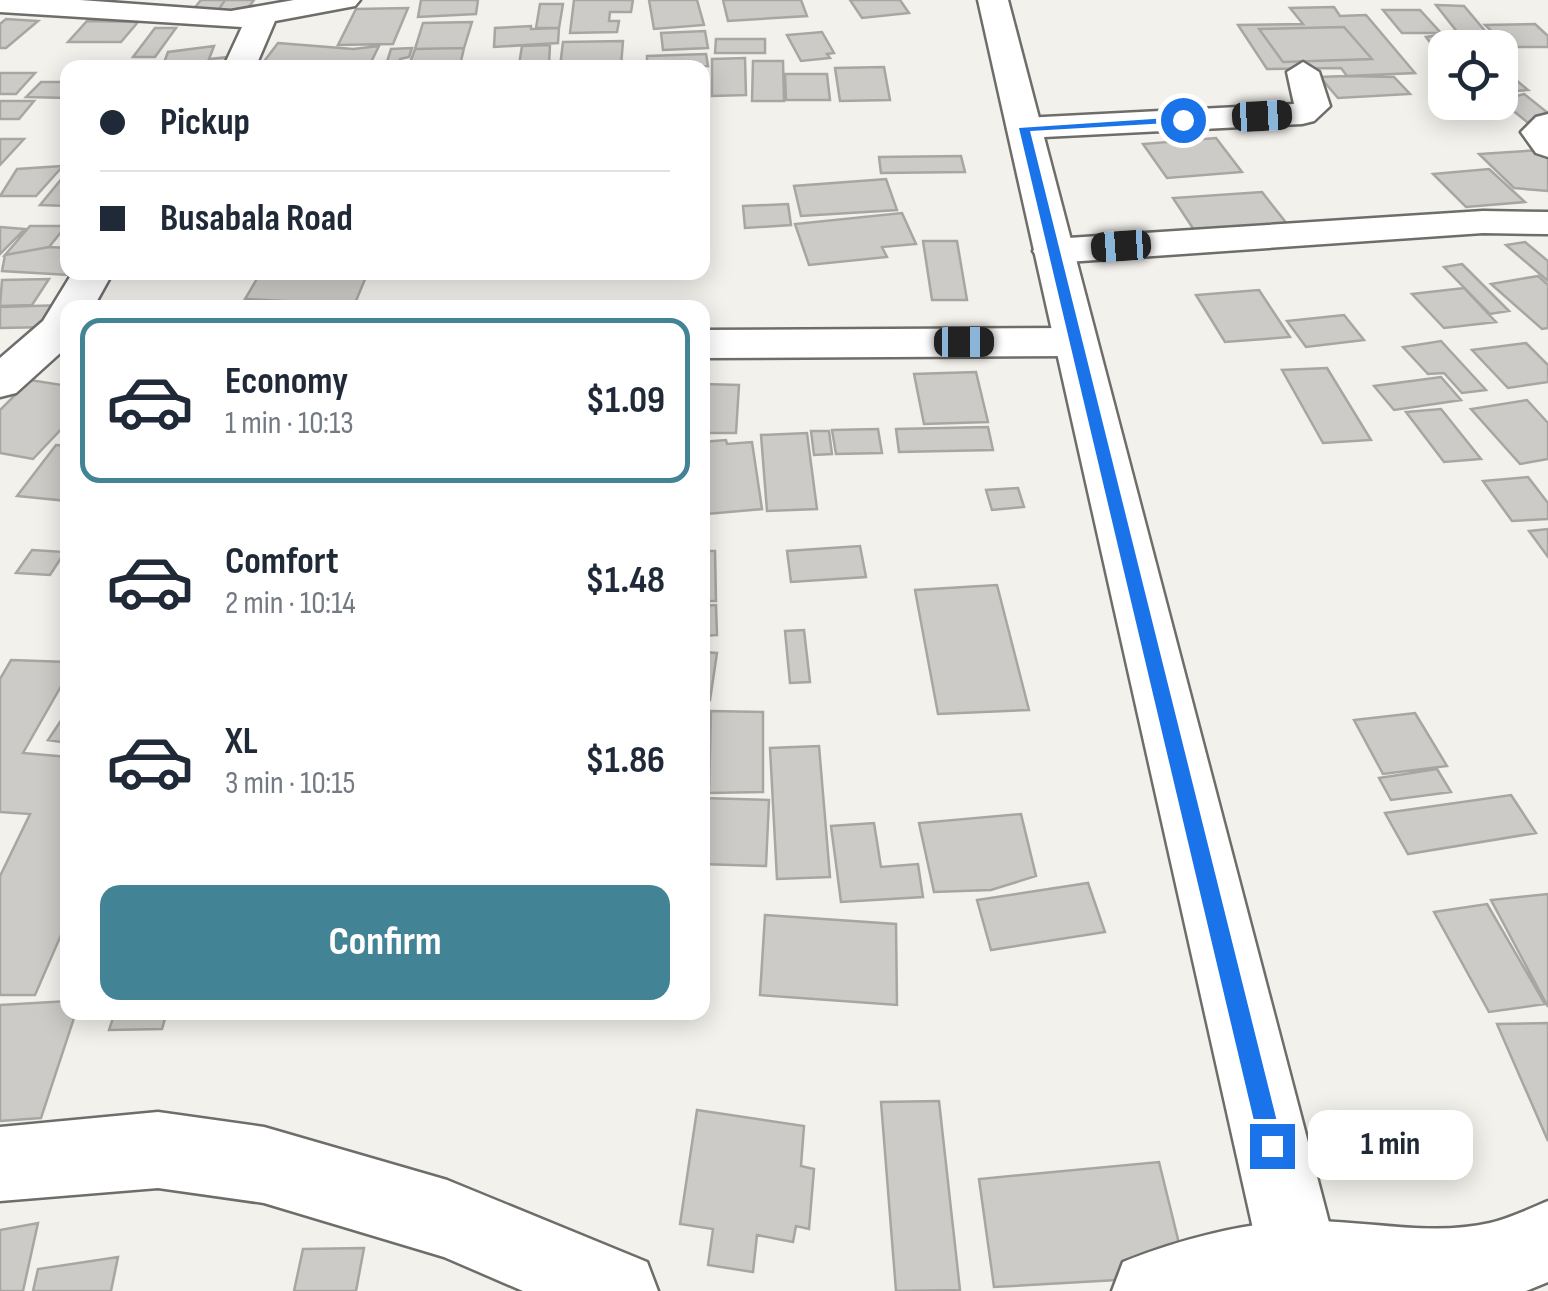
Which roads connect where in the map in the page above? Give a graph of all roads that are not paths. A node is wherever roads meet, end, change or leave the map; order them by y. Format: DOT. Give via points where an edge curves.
graph roads {
  1 [pos="346,0"];
  2 [pos="992,0"];
  3 [pos="0,3"];
  4 [pos="261,18"];
  5 [pos="243,60"];
  6 [pos="1303,72"];
  7 [pos="1548,124"];
  8 [pos="1024,128"];
  9 [pos="1548,146"];
  10 [pos="1548,222"];
  11 [pos="1054,251"];
  12 [pos="60,327"];
  13 [pos="1076,342"];
  14 [pos="710,344"];
  15 [pos="0,382"];
  16 [pos="2,1164"];
  17 [pos="1548,1240"];
  18 [pos="1303,1276"];
  19 [pos="618,1291"];
  20 [pos="1152,1291"];
  1 -- 4 [label="street"];
  2 -- 8 [label="street"];
  3 -- 4 [label="street"];
  4 -- 5 [label="street"];
  6 -- 8 [label="street" via="1313,106 1302,114"];
  7 -- 9 [label="street" via="1538,132"];
  8 -- 11 [label="street"];
  10 -- 11 [label="street"];
  11 -- 13 [label="street"];
  12 -- 15 [label="street"];
  13 -- 14 [label="street"];
  13 -- 18 [label="street"];
  16 -- 19 [label="street" via="158,1150 264,1165 446,1218"];
  17 -- 18 [label="street" via="1520,1256 1452,1271"];
  18 -- 20 [label="street"];
}
